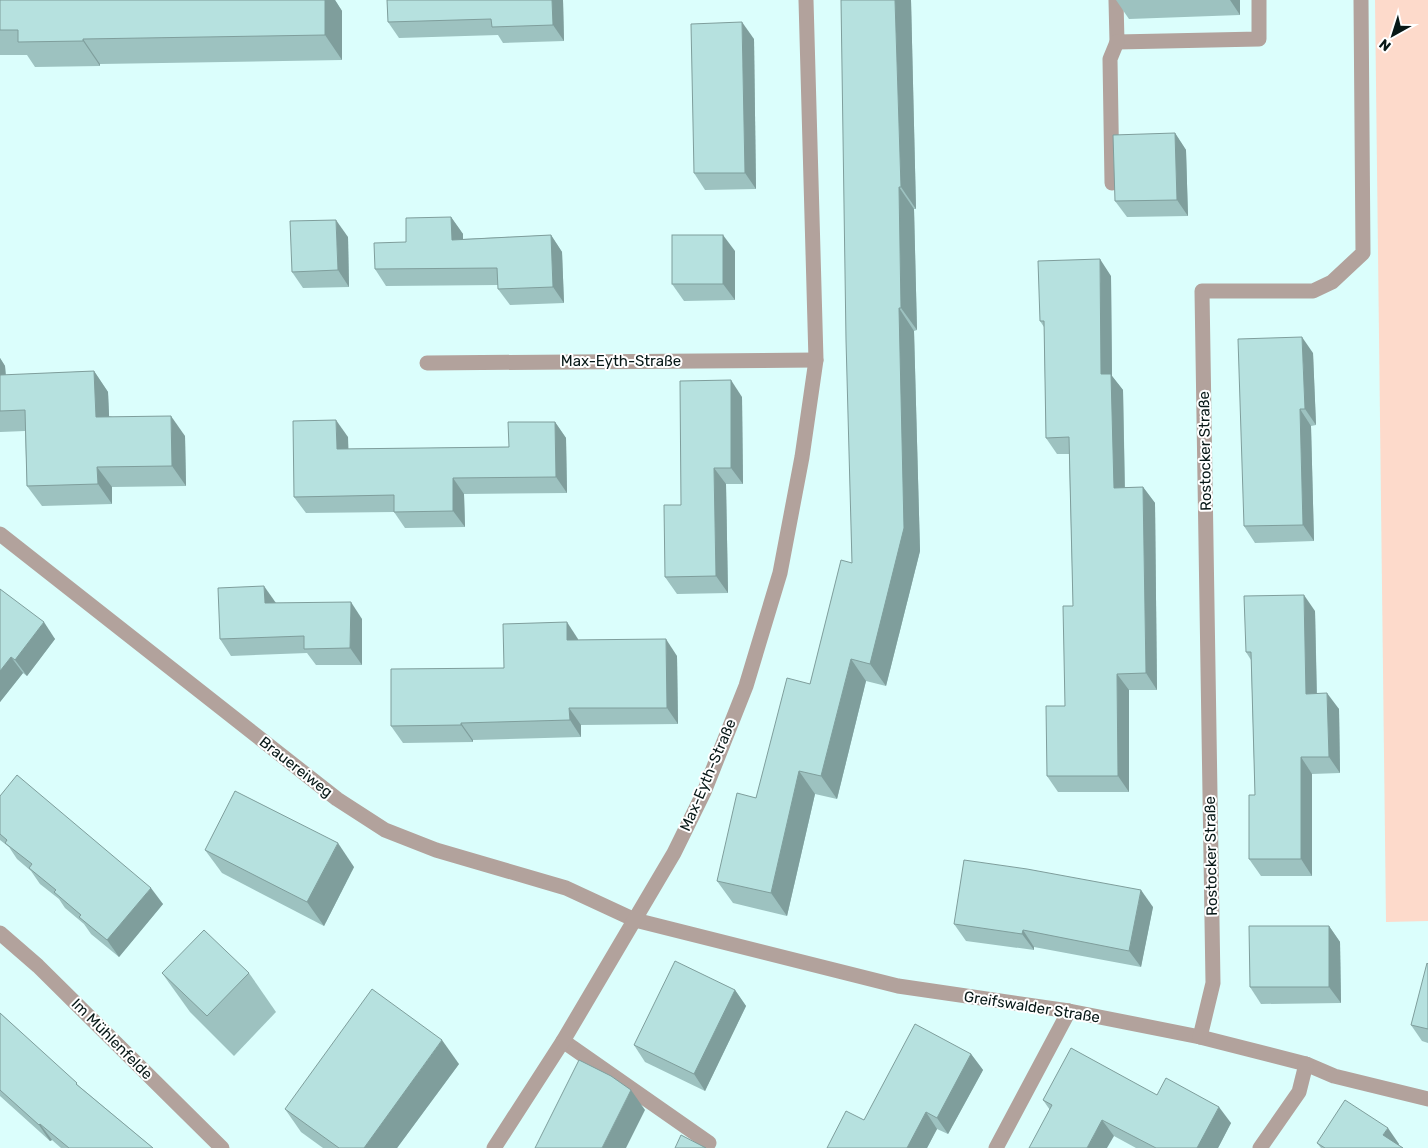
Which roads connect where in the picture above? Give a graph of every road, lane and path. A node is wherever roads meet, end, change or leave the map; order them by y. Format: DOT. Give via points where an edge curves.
graph roads {
  1 [pos="806,0"];
  2 [pos="1116,0"];
  3 [pos="1259,0"];
  4 [pos="1361,0"];
  5 [pos="1118,42"];
  6 [pos="1112,183"];
  7 [pos="816,360"];
  8 [pos="427,363"];
  9 [pos="0,534"];
  10 [pos="635,920"];
  11 [pos="0,933"];
  12 [pos="1069,1011"];
  13 [pos="1200,1037"];
  14 [pos="563,1041"];
  15 [pos="1306,1064"];
  16 [pos="1428,1099"];
  17 [pos="709,1143"];
  18 [pos="222,1148"];
  19 [pos="494,1148"];
  20 [pos="996,1148"];
  21 [pos="1260,1148"];
  1 -- 7 [label="street, Max-Eyth-Straße"];
  2 -- 5 [label="street"];
  3 -- 5 [label="street" via="1259,39"];
  4 -- 13 [label="street, Rostocker Straße" via="1363,254 1332,282 1313,291 1202,291 1213,983"];
  5 -- 6 [label="street" via="1110,59"];
  7 -- 8 [label="street, Max-Eyth-Straße"];
  7 -- 10 [label="street, Max-Eyth-Straße" via="780,573 746,686 704,792 674,853"];
  9 -- 10 [label="street, Brauereiweg" via="337,799 385,830 436,850 566,888"];
  10 -- 12 [label="street, Greifswalder Straße" via="898,986"];
  10 -- 14 [label="street, Max-Eyth-Straße"];
  11 -- 18 [label="street, Im Mühlenfelde" via="38,966"];
  12 -- 13 [label="street, Greifswalder Straße"];
  12 -- 20 [label="street"];
  13 -- 15 [label="street, Greifswalder Straße"];
  14 -- 17 [label="street"];
  14 -- 19 [label="street, Max-Eyth-Straße"];
  15 -- 16 [label="street, Greifswalder Straße" via="1334,1076"];
  15 -- 21 [label="street" via="1299,1092"];
}
